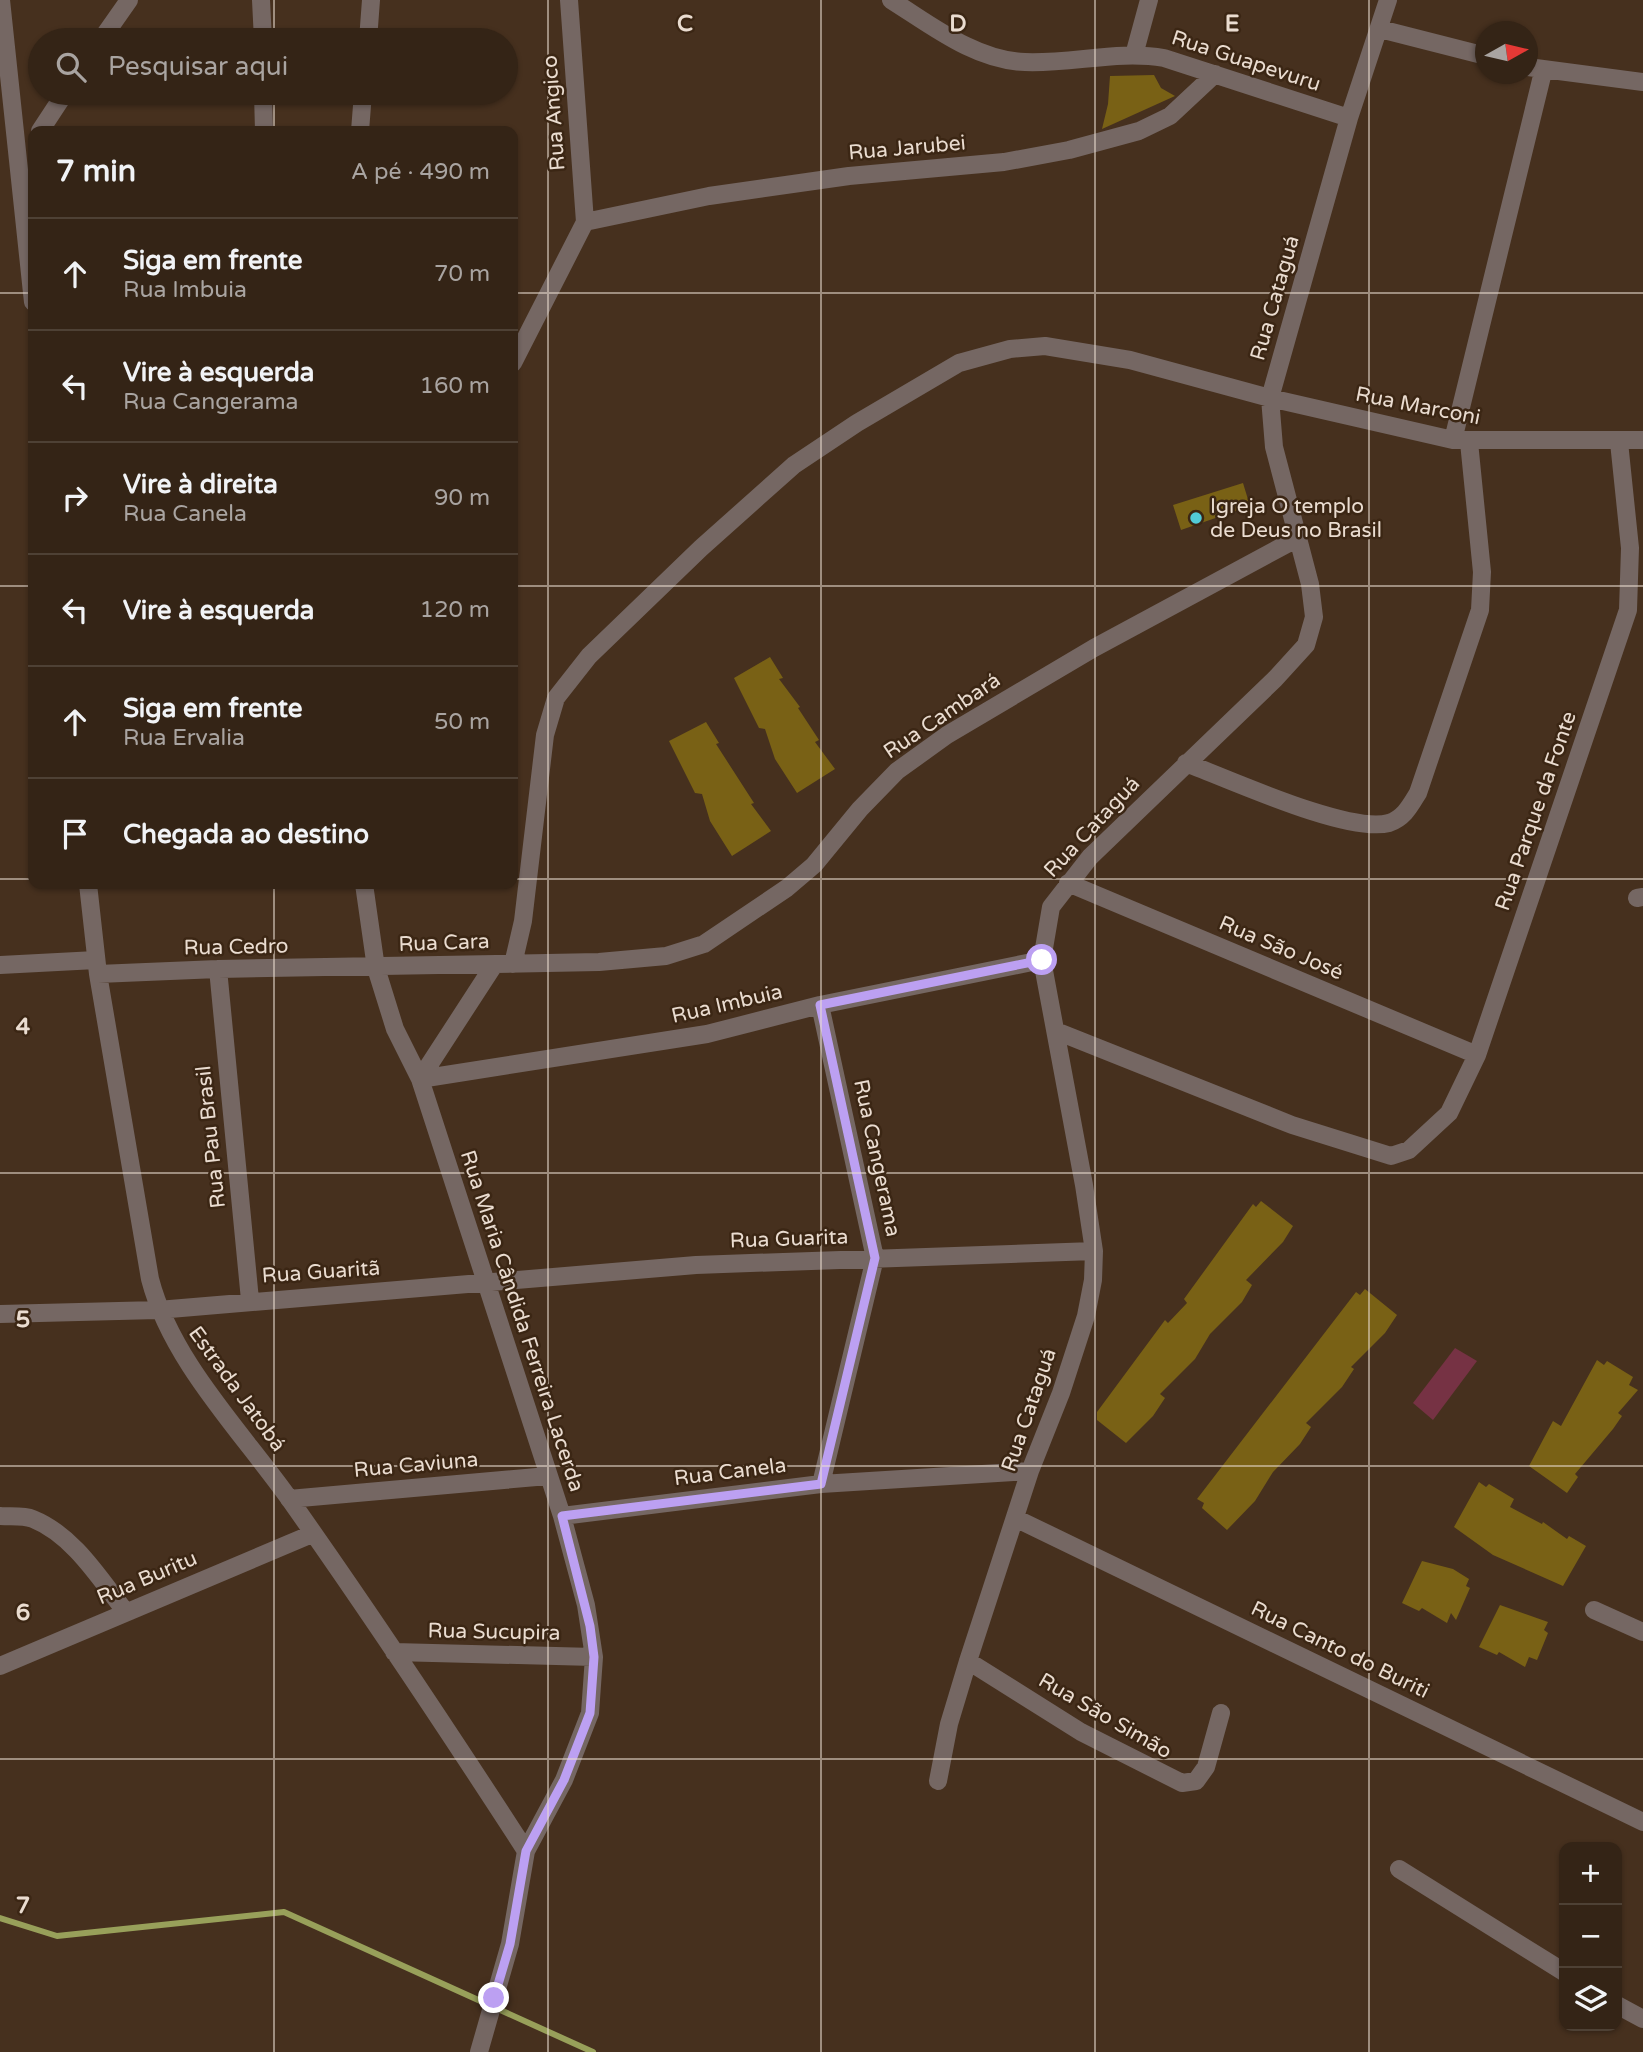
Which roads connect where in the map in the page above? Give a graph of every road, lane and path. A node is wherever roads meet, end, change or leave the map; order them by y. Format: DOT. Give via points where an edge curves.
graph roads {
  1 [pos="1,0"];
  2 [pos="128,0"];
  3 [pos="261,0"];
  4 [pos="371,0"];
  5 [pos="569,0"];
  6 [pos="891,0"];
  7 [pos="1149,0"];
  8 [pos="1388,0"];
  9 [pos="919,8"];
  10 [pos="109,28"];
  11 [pos="262,28"];
  12 [pos="369,28"];
  13 [pos="1380,29"];
  14 [pos="1475,53"];
  15 [pos="1134,55"];
  16 [pos="1538,69"];
  17 [pos="1215,74"];
  18 [pos="1643,82"];
  19 [pos="1532,84"];
  20 [pos="57,105"];
  21 [pos="263,105"];
  22 [pos="362,105"];
  23 [pos="1349,118"];
  24 [pos="43,126"];
  25 [pos="264,126"];
  26 [pos="360,126"];
  27 [pos="28,150"];
  28 [pos="19,164"];
  29 [pos="585,222"];
  30 [pos="28,253"];
  31 [pos="518,353"];
  32 [pos="1270,398"];
  33 [pos="1643,440"];
  34 [pos="1461,441"];
  35 [pos="1619,442"];
  36 [pos="1298,538"];
  37 [pos="1186,763"];
  38 [pos="1068,883"];
  39 [pos="89,889"];
  40 [pos="365,889"];
  41 [pos="1042,960"];
  42 [pos="494,964"];
  43 [pos="513,964"];
  44 [pos="0,965"];
  45 [pos="97,967"];
  46 [pos="376,968"];
  47 [pos="218,969"];
  48 [pos="820,1005"];
  49 [pos="1056,1031"];
  50 [pos="1477,1055"];
  51 [pos="419,1079"];
  52 [pos="1094,1251"];
  53 [pos="875,1258"];
  54 [pos="487,1283"];
  55 [pos="250,1300"];
  56 [pos="158,1310"];
  57 [pos="0,1314"];
  58 [pos="1030,1471"];
  59 [pos="548,1476"];
  60 [pos="821,1484"];
  61 [pos="289,1499"];
  62 [pos="0,1516"];
  63 [pos="562,1516"];
  64 [pos="1017,1519"];
  65 [pos="313,1534"];
  66 [pos="1594,1610"];
  67 [pos="125,1611"];
  68 [pos="1643,1632"];
  69 [pos="394,1652"];
  70 [pos="594,1657"];
  71 [pos="968,1661"];
  72 [pos="0,1666"];
  73 [pos="1221,1713"];
  74 [pos="938,1781"];
  75 [pos="1643,1822"];
  76 [pos="526,1851"];
  77 [pos="1399,1869"];
  78 [pos="1559,1969"];
  79 [pos="1622,2008"];
  80 [pos="1642,2020"];
  81 [pos="482,2051"];
  1 -- 28 [label="street"];
  2 -- 10 [label="street"];
  3 -- 11 [label="street"];
  4 -- 12 [label="street"];
  5 -- 29 [label="street, Rua Angico"];
  6 -- 9 [label="street, Rua Guapevuru"];
  7 -- 15 [label="street"];
  8 -- 13 [label="street, Rua Cataguá"];
  9 -- 15 [label="street, Rua Guapevuru" via="955,40 1022,62"];
  13 -- 14 [label="street"];
  13 -- 23 [label="street, Rua Cataguá"];
  15 -- 17 [label="street, Rua Guapevuru" via="1180,61"];
  16 -- 18 [label="street"];
  17 -- 23 [label="street, Rua Guapevuru"];
  17 -- 29 [label="street, Rua Jarubei" via="1170,116 1139,131 1069,150 1004,162 849,176 709,196"];
  19 -- 34 [label="street"];
  20 -- 24 [label="street"];
  21 -- 25 [label="street"];
  22 -- 26 [label="street"];
  23 -- 32 [label="street, Rua Cataguá"];
  27 -- 28 [label="street"];
  28 -- 30 [label="street"];
  29 -- 31 [label="street"];
  32 -- 34 [label="street, Rua Marconi"];
  32 -- 36 [label="street, Rua Cataguá" via="1274,447"];
  32 -- 43 [label="street, Rua Marconi" via="1130,360 1045,346 1010,349 959,363 794,465 589,656 556,698 545,735 523,921"];
  33 -- 35 [label="street, Rua Marconi"];
  34 -- 35 [label="street, Rua Marconi"];
  34 -- 37 [label="street" via="1482,572 1480,610 1418,793 1405,814 1372,825 1314,811"];
  35 -- 50 [label="street, Rua Parque da Fonte" via="1630,548 1628,610"];
  36 -- 37 [label="street, Rua Cataguá" via="1314,617 1306,645"];
  36 -- 43 [label="street, Rua Cambará" via="1094,648 947,735 897,771 805,873 704,944 639,960"];
  37 -- 38 [label="street, Rua Cataguá"];
  38 -- 41 [label="street, Rua Cataguá" via="1051,906"];
  38 -- 50 [label="street, Rua São José"];
  39 -- 45 [label="street, Estrada Jatobá"];
  40 -- 46 [label="street, Rua Maria Cândida Ferreira Lacerda"];
  41 -- 48 [label="street, Rua Imbuia"];
  41 -- 49 [label="street, Rua Cataguá"];
  42 -- 43 [label="street, Rua Cara"];
  42 -- 46 [label="street, Rua Cara"];
  42 -- 51 [label="street"];
  44 -- 45 [label="street, Rua Cedro"];
  45 -- 47 [label="street, Rua Cedro"];
  45 -- 56 [label="street, Estrada Jatobá"];
  46 -- 47 [label="street, Rua Cedro"];
  46 -- 51 [label="street, Rua Maria Cândida Ferreira Lacerda" via="395,1028"];
  47 -- 55 [label="street, Rua Pau Brasil"];
  48 -- 51 [label="street, Rua Imbuia" via="707,1034"];
  48 -- 53 [label="street, Rua Cangerama"];
  49 -- 50 [label="street, Rua Parque da Fonte" via="1292,1125 1391,1156 1409,1150 1449,1113"];
  49 -- 52 [label="street, Rua Cataguá"];
  51 -- 54 [label="street, Rua Maria Cândida Ferreira Lacerda"];
  52 -- 53 [label="street, Rua Guarita"];
  52 -- 58 [label="street, Rua Cataguá" via="1086,1316"];
  53 -- 54 [label="street, Rua Guarita" via="696,1265"];
  53 -- 60 [label="street, Rua Cangerama"];
  54 -- 55 [label="street, Rua Guaritã"];
  54 -- 59 [label="street, Rua Maria Cândida Ferreira Lacerda"];
  55 -- 56 [label="street, Rua Guaritã"];
  56 -- 57 [label="street"];
  56 -- 61 [label="street, Estrada Jatobá" via="173,1341"];
  58 -- 60 [label="street, Rua Canela"];
  58 -- 64 [label="street, Rua Cataguá"];
  59 -- 61 [label="street, Rua Caviuna"];
  59 -- 63 [label="street, Rua Maria Cândida Ferreira Lacerda"];
  60 -- 63 [label="street, Rua Canela"];
  61 -- 65 [label="street, Estrada Jatobá"];
  62 -- 67 [label="street" via="31,1518 57,1532"];
  63 -- 70 [label="street, Rua Maria Cândida Ferreira Lacerda" via="586,1605"];
  64 -- 71 [label="street, Rua Cataguá"];
  64 -- 75 [label="street, Rua Canto do Buriti"];
  65 -- 67 [label="street, Rua Buritu"];
  65 -- 69 [label="street, Estrada Jatobá"];
  66 -- 68 [label="street"];
  67 -- 72 [label="street, Rua Buritu"];
  69 -- 70 [label="street, Rua Sucupira"];
  69 -- 76 [label="street, Estrada Jatobá"];
  70 -- 76 [label="street, Rua Maria Cândida Ferreira Lacerda" via="590,1713 582,1736"];
  71 -- 73 [label="street, Rua São Simão" via="1081,1731 1182,1783 1196,1781 1206,1768"];
  71 -- 74 [label="street, Rua Cataguá"];
  76 -- 81 [label="street, Rua Maria Cândida Ferreira Lacerda" via="510,1944"];
  77 -- 78 [label="street"];
  79 -- 80 [label="street"];
}
